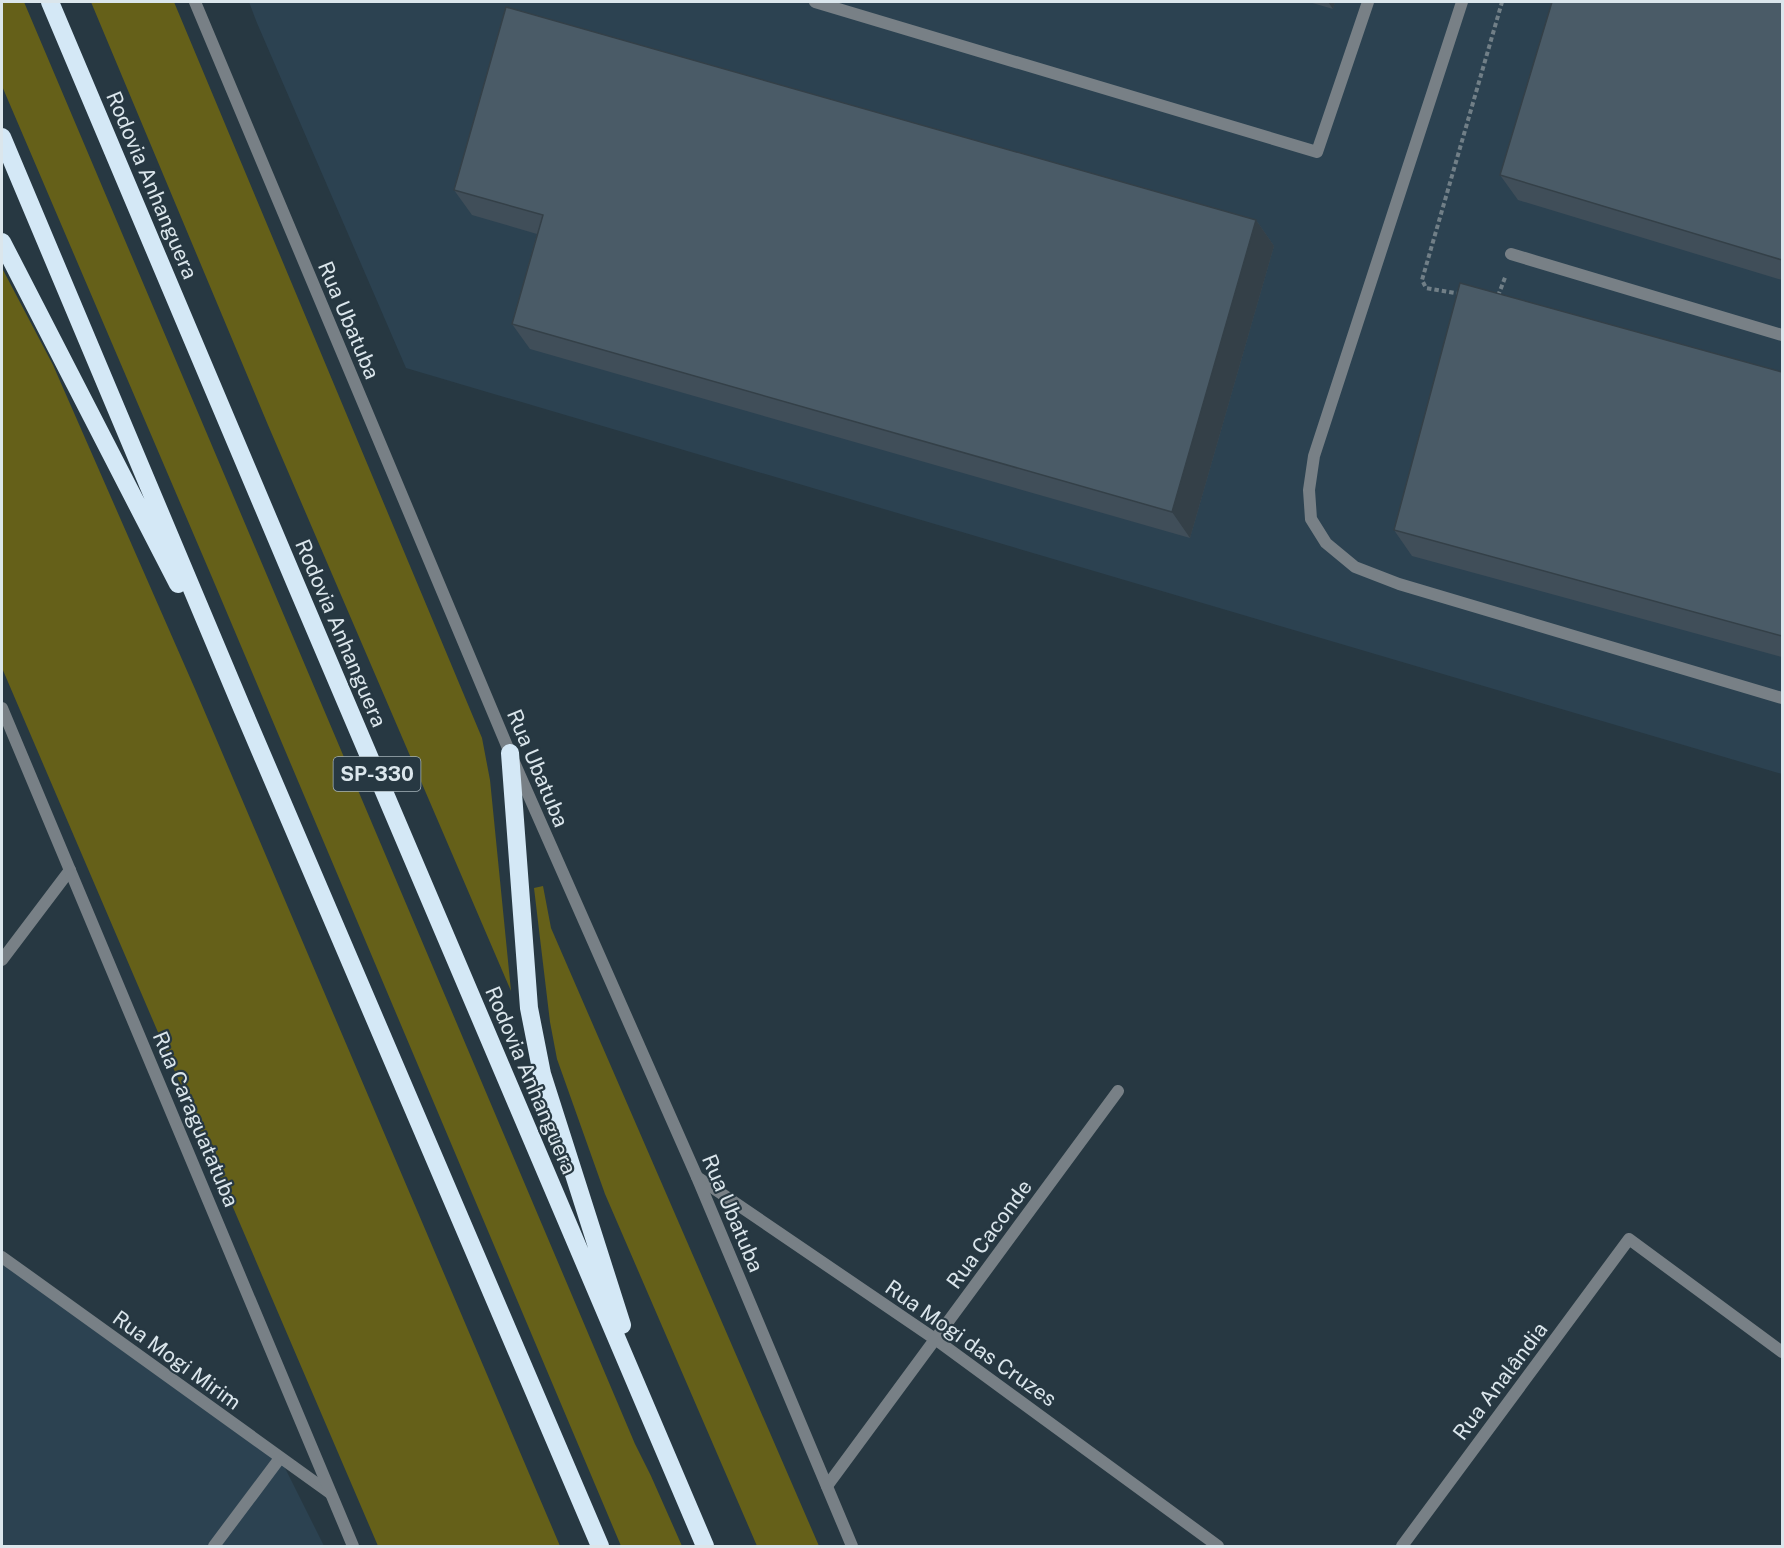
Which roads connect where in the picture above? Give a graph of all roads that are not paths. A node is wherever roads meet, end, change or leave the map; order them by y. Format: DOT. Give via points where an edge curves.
graph roads {
  1 [pos="50,2"];
  2 [pos="195,2"];
  3 [pos="815,2"];
  4 [pos="1368,2"];
  5 [pos="1462,2"];
  6 [pos="2,137"];
  7 [pos="2,242"];
  8 [pos="1511,254"];
  9 [pos="1782,335"];
  10 [pos="1782,698"];
  11 [pos="2,708"];
  12 [pos="242,708"];
  13 [pos="510,753"];
  14 [pos="70,870"];
  15 [pos="2,960"];
  16 [pos="1118,1091"];
  17 [pos="697,1177"];
  18 [pos="2,1257"];
  19 [pos="935,1339"];
  20 [pos="1782,1352"];
  21 [pos="656,1432"];
  22 [pos="280,1458"];
  23 [pos="827,1486"];
  24 [pos="330,1493"];
  25 [pos="214,1546"];
  26 [pos="353,1546"];
  27 [pos="600,1546"];
  28 [pos="705,1546"];
  29 [pos="852,1546"];
  30 [pos="1218,1546"];
  31 [pos="1402,1546"];
  1 -- 21 [label="highway, Rodovia Anhanguera / SP-330"];
  2 -- 13 [label="street, Rua Ubatuba"];
  3 -- 4 [label="street" via="1317,152"];
  5 -- 10 [label="street" via="1314,456 1309,490 1311,519 1326,543 1355,567 1399,584"];
  6 -- 12 [label="highway"];
  7 -- 12 [label="highway"];
  8 -- 9 [label="street"];
  11 -- 14 [label="street, Rua Caraguatatuba"];
  12 -- 27 [label="highway"];
  13 -- 17 [label="street, Rua Ubatuba"];
  13 -- 21 [label="highway" via="529,1008 542,1074"];
  14 -- 15 [label="street"];
  14 -- 24 [label="street, Rua Caraguatatuba"];
  16 -- 19 [label="street, Rua Caconde"];
  17 -- 19 [label="street, Rua Mogi das Cruzes"];
  17 -- 23 [label="street, Rua Ubatuba"];
  18 -- 22 [label="street, Rua Mogi Mirim"];
  19 -- 23 [label="street, Rua Caconde"];
  19 -- 30 [label="street, Rua Mogi das Cruzes"];
  20 -- 31 [label="street, Rua Analândia" via="1629,1239"];
  21 -- 28 [label="highway, Rodovia Anhanguera / SP-330"];
  22 -- 24 [label="street, Rua Mogi Mirim"];
  22 -- 25 [label="street"];
  23 -- 29 [label="street, Rua Ubatuba"];
  24 -- 26 [label="street, Rua Caraguatatuba"];
}
